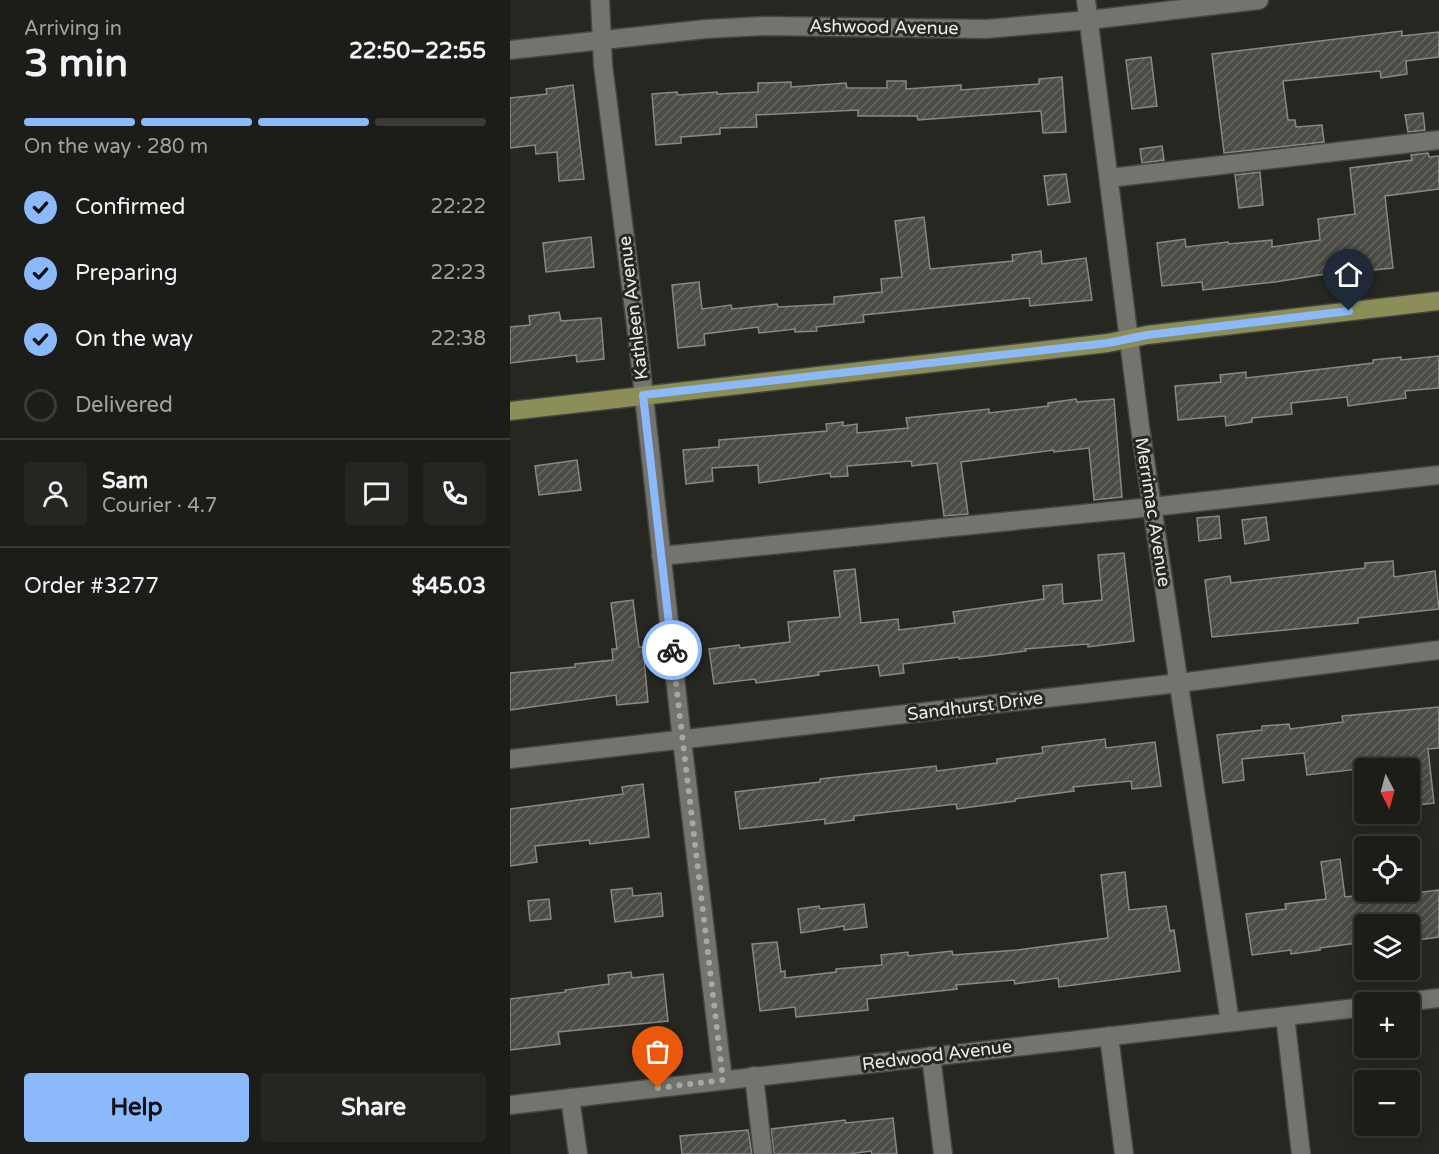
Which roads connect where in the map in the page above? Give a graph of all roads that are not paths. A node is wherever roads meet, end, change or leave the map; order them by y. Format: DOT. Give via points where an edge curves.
graph roads {
  1 [pos="600,0"];
  2 [pos="1086,0"];
  3 [pos="1259,0"];
  4 [pos="1089,20"];
  5 [pos="602,40"];
  6 [pos="510,50"];
  7 [pos="1439,140"];
  8 [pos="1109,178"];
  9 [pos="1439,301"];
  10 [pos="1129,339"];
  11 [pos="643,395"];
  12 [pos="510,411"];
  13 [pos="1439,475"];
  14 [pos="1152,507"];
  15 [pos="662,556"];
  16 [pos="1439,650"];
  17 [pos="1179,683"];
  18 [pos="682,740"];
  19 [pos="510,759"];
  20 [pos="1439,998"];
  21 [pos="1420,1000"];
  22 [pos="1354,1008"];
  23 [pos="1285,1016"];
  24 [pos="1230,1022"];
  25 [pos="1109,1036"];
  26 [pos="931,1056"];
  27 [pos="754,1076"];
  28 [pos="723,1080"];
  29 [pos="570,1098"];
  30 [pos="510,1105"];
  31 [pos="578,1154"];
  32 [pos="763,1154"];
  33 [pos="943,1154"];
  34 [pos="1124,1154"];
  35 [pos="1301,1154"];
  1 -- 5 [label="street, Kathleen Avenue"];
  2 -- 4 [label="street, Merrimac Avenue"];
  3 -- 4 [label="street, Ashwood Avenue"];
  4 -- 5 [label="street, Ashwood Avenue" via="986,29 765,26"];
  4 -- 8 [label="street, Merrimac Avenue"];
  5 -- 6 [label="street, Ashwood Avenue"];
  5 -- 11 [label="street, Kathleen Avenue"];
  7 -- 8 [label="street"];
  8 -- 10 [label="street, Merrimac Avenue"];
  9 -- 10 [label="main road"];
  10 -- 11 [label="main road"];
  10 -- 14 [label="street, Merrimac Avenue"];
  11 -- 12 [label="main road"];
  11 -- 15 [label="street, Kathleen Avenue"];
  13 -- 14 [label="street"];
  14 -- 15 [label="street"];
  14 -- 17 [label="street, Merrimac Avenue"];
  15 -- 18 [label="street, Kathleen Avenue"];
  16 -- 17 [label="street, Sandhurst Drive"];
  17 -- 18 [label="street, Sandhurst Drive"];
  17 -- 24 [label="street, Merrimac Avenue"];
  18 -- 19 [label="street, Sandhurst Drive"];
  18 -- 28 [label="street, Kathleen Avenue"];
  20 -- 21 [label="street"];
  22 -- 23 [label="street, Redwood Avenue"];
  23 -- 24 [label="street, Redwood Avenue"];
  23 -- 35 [label="street"];
  24 -- 25 [label="street, Redwood Avenue"];
  25 -- 26 [label="street, Redwood Avenue"];
  25 -- 34 [label="street"];
  26 -- 27 [label="street, Redwood Avenue"];
  26 -- 33 [label="street"];
  27 -- 28 [label="street, Redwood Avenue"];
  27 -- 32 [label="street"];
  28 -- 29 [label="street, Redwood Avenue"];
  29 -- 30 [label="street, Redwood Avenue"];
  29 -- 31 [label="street"];
}
